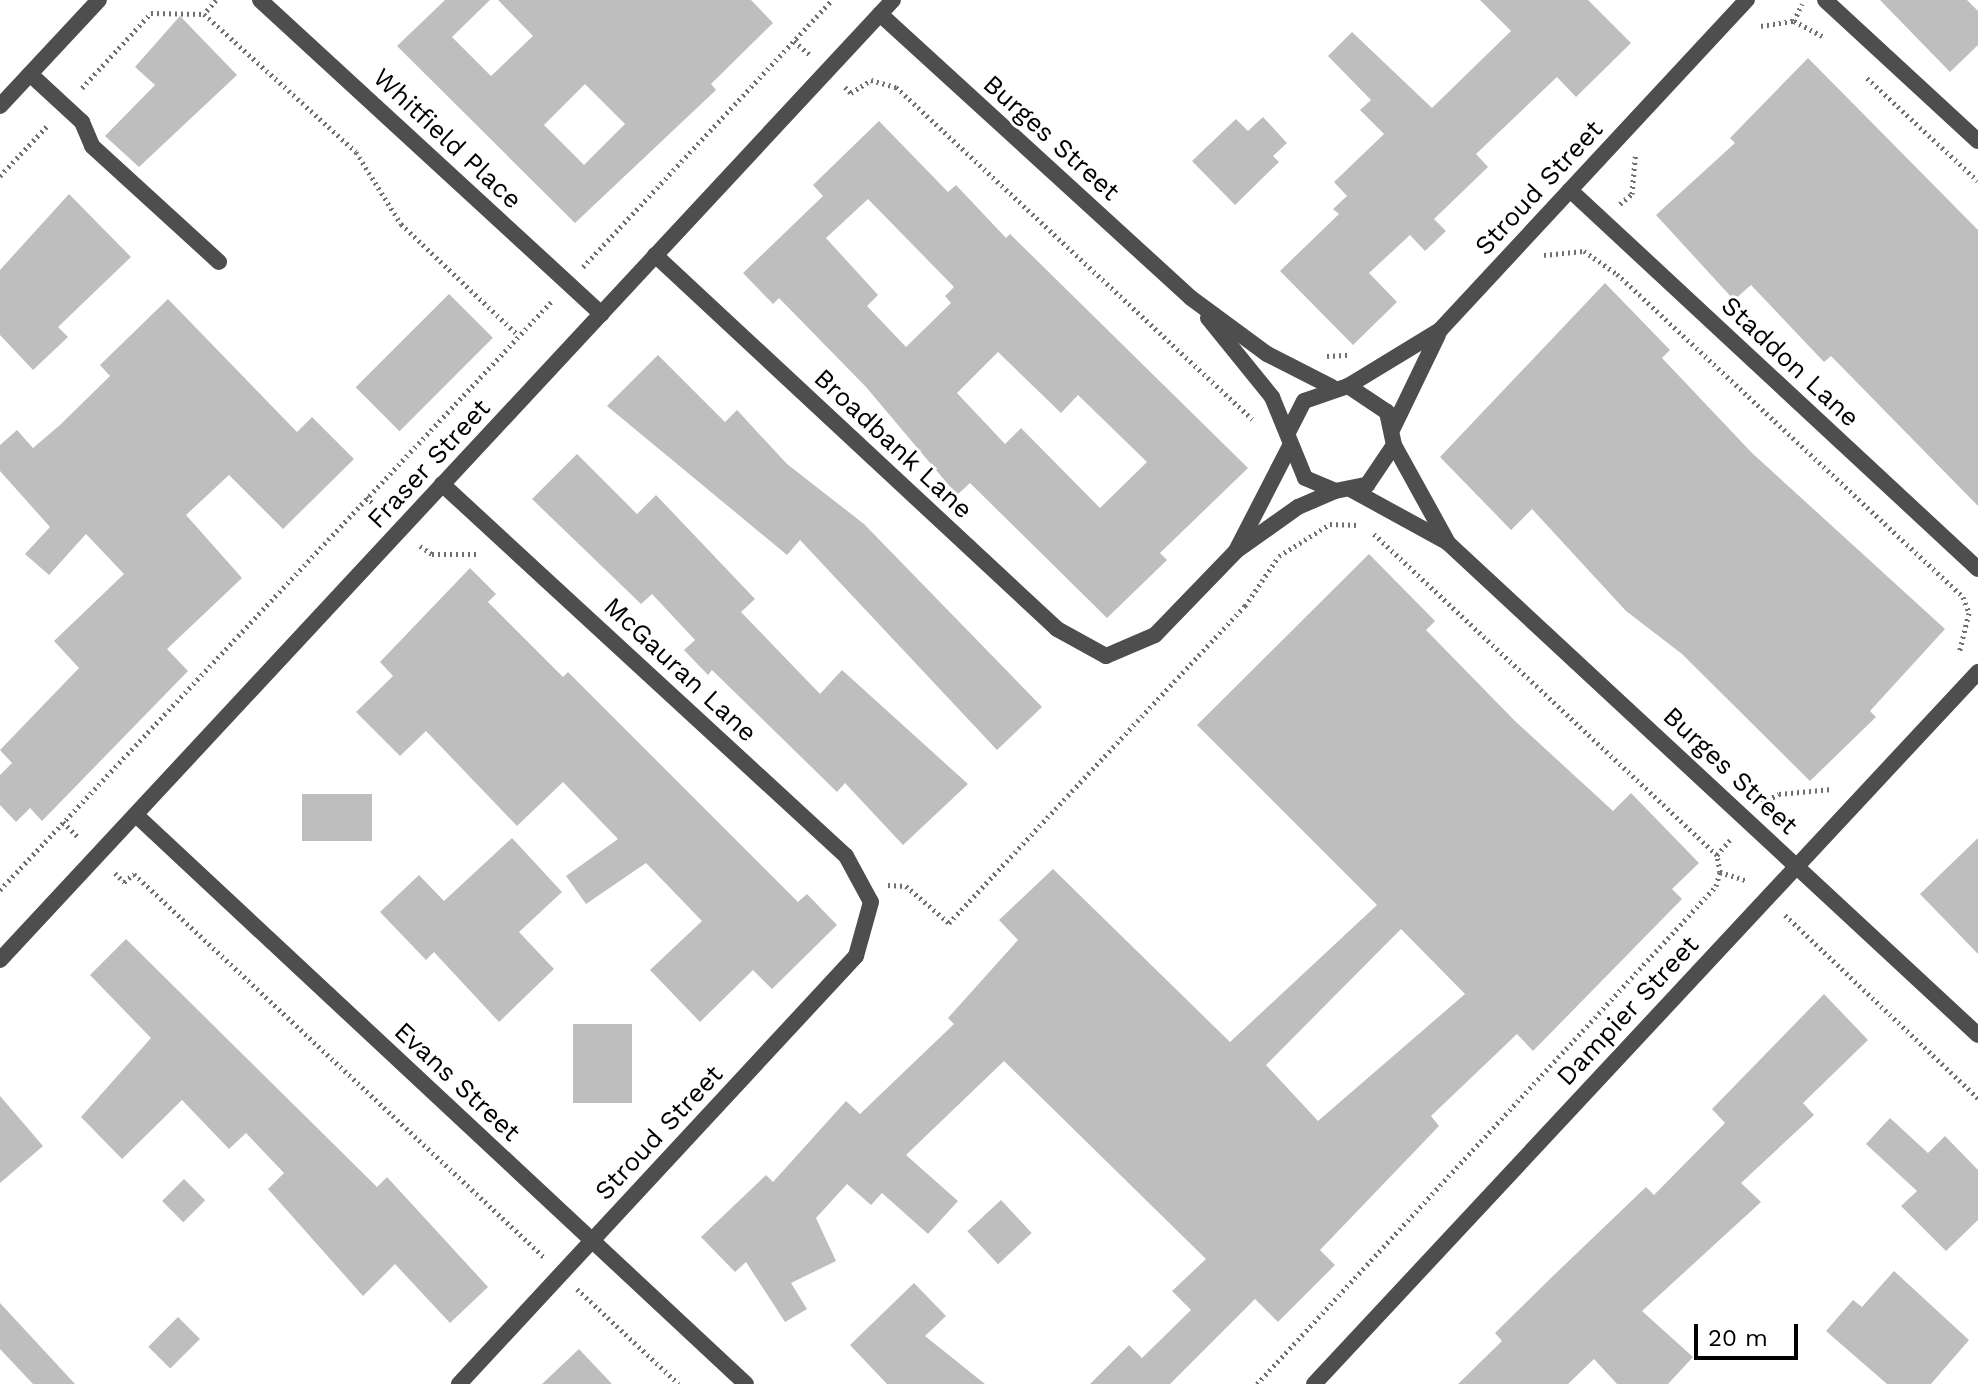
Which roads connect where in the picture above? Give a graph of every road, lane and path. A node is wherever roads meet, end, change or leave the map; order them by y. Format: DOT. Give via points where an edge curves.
graph roads {
  1 [pos="99,0"];
  2 [pos="216,0"];
  3 [pos="260,0"];
  4 [pos="832,0"];
  5 [pos="893,0"];
  6 [pos="1747,0"];
  7 [pos="1825,0"];
  8 [pos="1795,12"];
  9 [pos="204,14"];
  10 [pos="880,14"];
  11 [pos="1794,21"];
  12 [pos="1753,29"];
  13 [pos="794,41"];
  14 [pos="1832,45"];
  15 [pos="810,56"];
  16 [pos="1855,66"];
  17 [pos="30,74"];
  18 [pos="845,88"];
  19 [pos="0,106"];
  20 [pos="65,106"];
  21 [pos="1978,141"];
  22 [pos="1645,145"];
  23 [pos="0,176"];
  24 [pos="1978,181"];
  25 [pos="1570,190"];
  26 [pos="1623,200"];
  27 [pos="1586,242"];
  28 [pos="1584,251"];
  29 [pos="655,255"];
  30 [pos="592,257"];
  31 [pos="219,262"];
  32 [pos="1534,266"];
  33 [pos="1191,298"];
  34 [pos="538,314"];
  35 [pos="601,314"];
  36 [pos="1440,330"];
  37 [pos="518,335"];
  38 [pos="1319,354"];
  39 [pos="1357,354"];
  40 [pos="1340,386"];
  41 [pos="1260,431"];
  42 [pos="1393,436"];
  43 [pos="1289,440"];
  44 [pos="442,484"];
  45 [pos="1343,491"];
  46 [pos="366,497"];
  47 [pos="385,515"];
  48 [pos="1448,543"];
  49 [pos="1236,551"];
  50 [pos="1978,569"];
  51 [pos="1978,612"];
  52 [pos="1969,613"];
  53 [pos="1947,666"];
  54 [pos="1978,672"];
  55 [pos="1844,778"];
  56 [pos="1763,803"];
  57 [pos="136,815"];
  58 [pos="63,822"];
  59 [pos="1731,839"];
  60 [pos="81,840"];
  61 [pos="1717,855"];
  62 [pos="1796,866"];
  63 [pos="1720,872"];
  64 [pos="114,873"];
  65 [pos="1741,875"];
  66 [pos="885,886"];
  67 [pos="0,890"];
  68 [pos="871,902"];
  69 [pos="1794,924"];
  70 [pos="0,960"];
  71 [pos="1978,1035"];
  72 [pos="1978,1098"];
  73 [pos="592,1240"];
  74 [pos="539,1253"];
  75 [pos="583,1295"];
  76 [pos="459,1384"];
  77 [pos="679,1384"];
  78 [pos="746,1384"];
  79 [pos="1257,1384"];
  80 [pos="1314,1384"];
  1 -- 17 [label="street"];
  2 -- 9 [label="path"];
  3 -- 35 [label="street, Whitfield Place"];
  4 -- 13 [label="path"];
  5 -- 10 [label="street, Fraser Street"];
  6 -- 25 [label="street, Stroud Street"];
  7 -- 21 [label="street"];
  8 -- 11 [label="path"];
  9 -- 20 [label="path" via="151,13"];
  9 -- 37 [label="path" via="356,152 401,224"];
  10 -- 29 [label="street, Fraser Street"];
  10 -- 33 [label="street, Burges Street"];
  11 -- 12 [label="path"];
  11 -- 14 [label="path"];
  13 -- 15 [label="path"];
  13 -- 30 [label="path"];
  16 -- 24 [label="path"];
  17 -- 19 [label="street"];
  17 -- 20 [label="street"];
  18 -- 41 [label="path" via="851,93 871,80 896,87"];
  20 -- 23 [label="path"];
  20 -- 31 [label="street" via="92,146"];
  22 -- 26 [label="path" via="1635,157 1632,194"];
  25 -- 36 [label="street, Stroud Street"];
  25 -- 50 [label="street, Staddon Lane"];
  27 -- 28 [label="path"];
  28 -- 32 [label="path" via="1565,248"];
  28 -- 52 [label="path" via="1617,274 1963,597"];
  29 -- 35 [label="street, Fraser Street"];
  29 -- 49 [label="street, Broadbank Lane" via="1057,629 1106,656 1155,635"];
  33 -- 40 [label="street, Burges Street" via="1267,354"];
  33 -- 43 [label="street, Burges Street" via="1252,370"];
  34 -- 37 [label="path"];
  35 -- 44 [label="street, Fraser Street"];
  36 -- 40 [label="street, Stroud Street"];
  36 -- 42 [label="street"];
  37 -- 46 [label="path"];
  38 -- 39 [label="path"];
  40 -- 42 [label="street" via="1377,399"];
  40 -- 43 [label="street" via="1304,401"];
  42 -- 45 [label="street" via="1380,475"];
  42 -- 48 [label="street, Burges Street"];
  43 -- 45 [label="street" via="1305,478"];
  43 -- 49 [label="street"];
  44 -- 57 [label="street, Fraser Street"];
  44 -- 68 [label="street, McGauran Lane" via="846,856"];
  45 -- 48 [label="street, Burges Street"];
  45 -- 49 [label="street" via="1298,507"];
  46 -- 47 [label="path"];
  46 -- 58 [label="path"];
  48 -- 62 [label="street, Burges Street"];
  51 -- 52 [label="path"];
  52 -- 53 [label="path" via="1966,640"];
  54 -- 62 [label="street, Dampier Street"];
  55 -- 56 [label="path" via="1823,794 1779,794"];
  57 -- 70 [label="street, Fraser Street"];
  57 -- 73 [label="street, Evans Street"];
  58 -- 60 [label="path"];
  58 -- 67 [label="path"];
  59 -- 61 [label="path"];
  61 -- 63 [label="path"];
  61 -- 66 [label="path" via="1370,529 1330,524 1279,556 1245,606 949,923 906,886"];
  62 -- 71 [label="street, Burges Street"];
  62 -- 80 [label="street, Dampier Street"];
  63 -- 65 [label="path"];
  63 -- 79 [label="path" via="1716,886"];
  64 -- 74 [label="path" via="124,882 134,874"];
  68 -- 73 [label="street, Stroud Street" via="856,956"];
  69 -- 72 [label="path"];
  73 -- 76 [label="street, Stroud Street"];
  73 -- 78 [label="street, Evans Street"];
  75 -- 77 [label="path"];
}
